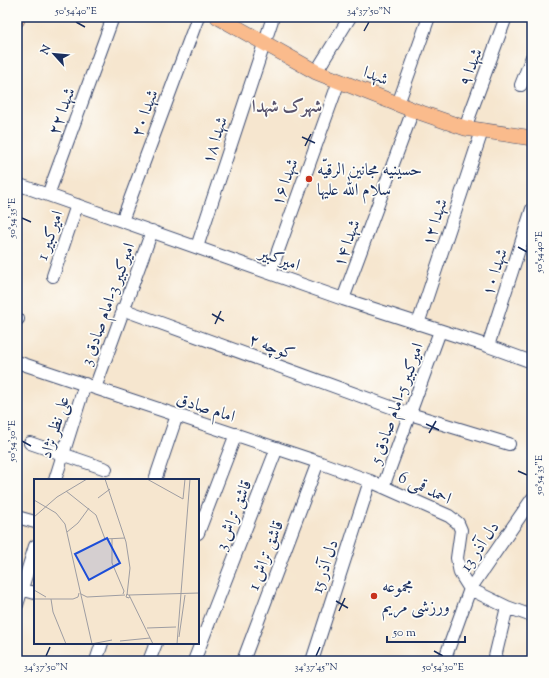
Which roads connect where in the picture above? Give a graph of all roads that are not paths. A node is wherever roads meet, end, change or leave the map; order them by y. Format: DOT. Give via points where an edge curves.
graph roads {
  1 [pos="113,17"];
  2 [pos="198,17"];
  3 [pos="218,17"];
  4 [pos="273,17"];
  5 [pos="350,17"];
  6 [pos="429,17"];
  7 [pos="506,17"];
  8 [pos="264,43"];
  9 [pos="532,57"];
  10 [pos="316,72"];
  11 [pos="339,81"];
  12 [pos="521,84"];
  13 [pos="398,104"];
  14 [pos="413,110"];
  15 [pos="465,128"];
  16 [pos="482,131"];
  17 [pos="532,138"];
  18 [pos="17,184"];
  19 [pos="48,195"];
  20 [pos="77,205"];
  21 [pos="532,209"];
  22 [pos="122,221"];
  23 [pos="152,231"];
  24 [pos="197,246"];
  25 [pos="270,273"];
  26 [pos="53,276"];
  27 [pos="343,299"];
  28 [pos="122,309"];
  29 [pos="418,324"];
  30 [pos="440,331"];
  31 [pos="488,346"];
  32 [pos="17,362"];
  33 [pos="532,362"];
  34 [pos="90,386"];
  35 [pos="410,414"];
  36 [pos="177,415"];
  37 [pos="236,434"];
  38 [pos="30,443"];
  39 [pos="509,444"];
  40 [pos="277,448"];
  41 [pos="63,453"];
  42 [pos="318,462"];
  43 [pos="106,469"];
  44 [pos="55,479"];
  45 [pos="155,479"];
  46 [pos="370,481"];
  47 [pos="383,487"];
  48 [pos="532,499"];
  49 [pos="17,516"];
  50 [pos="34,522"];
  51 [pos="199,531"];
  52 [pos="34,549"];
  53 [pos="19,588"];
  54 [pos="470,589"];
  55 [pos="34,593"];
  56 [pos="17,605"];
  57 [pos="507,607"];
  58 [pos="532,616"];
  59 [pos="102,644"];
  60 [pos="156,644"];
  61 [pos="96,661"];
  62 [pos="149,661"];
  63 [pos="194,661"];
  64 [pos="244,661"];
  65 [pos="312,661"];
  66 [pos="444,661"];
  67 [pos="494,661"];
  1 -- 19 [label="street, شهدا ۲۲"];
  2 -- 22 [label="street, شهدا ۲۰"];
  3 -- 8 [label="main road, شهدا"];
  4 -- 8 [label="street, شهدا ۱۸"];
  5 -- 10 [label="street"];
  6 -- 13 [label="street"];
  7 -- 15 [label="street, شهدا ۹"];
  8 -- 10 [label="main road, شهدا"];
  8 -- 24 [label="street, شهدا ۱۸"];
  9 -- 12 [label="street"];
  10 -- 11 [label="main road, شهدا"];
  11 -- 13 [label="main road, شهدا"];
  11 -- 25 [label="street, شهدا ۱۶"];
  13 -- 14 [label="main road, شهدا"];
  14 -- 15 [label="main road, شهدا"];
  14 -- 27 [label="street, شهدا ۱۴"];
  15 -- 16 [label="main road, شهدا"];
  16 -- 17 [label="main road, شهدا"];
  16 -- 29 [label="street, شهدا ۱۲"];
  18 -- 19 [label="street, امیرکبیر"];
  19 -- 20 [label="street, امیرکبیر"];
  20 -- 22 [label="street, امیرکبیر"];
  20 -- 26 [label="street, امیرکبیر 1"];
  21 -- 31 [label="street, شهدا ۱۰"];
  22 -- 23 [label="street, امیرکبیر"];
  23 -- 24 [label="street, امیرکبیر"];
  23 -- 28 [label="street, امیرکبیر 3-امام صادق 3"];
  24 -- 25 [label="street, امیرکبیر"];
  25 -- 27 [label="street, امیرکبیر"];
  27 -- 29 [label="street, امیرکبیر"];
  28 -- 34 [label="street, امیرکبیر 3-امام صادق 3"];
  28 -- 35 [label="street, کوچه ۲"];
  29 -- 30 [label="street, امیرکبیر"];
  30 -- 31 [label="street, امیرکبیر"];
  30 -- 35 [label="street, امیرکبیر 5-امام صادق 5"];
  31 -- 33 [label="street, امیرکبیر"];
  32 -- 34 [label="street, امام صادق"];
  34 -- 36 [label="street, امام صادق"];
  34 -- 41 [label="street, علی نظر نژاد"];
  35 -- 39 [label="street, کوچه ۲"];
  35 -- 47 [label="street, امیرکبیر 5-امام صادق 5"];
  36 -- 37 [label="street, امام صادق"];
  36 -- 45 [label="street"];
  37 -- 40 [label="street, امام صادق"];
  37 -- 51 [label="street"];
  38 -- 41 [label="street"];
  40 -- 42 [label="street, امام صادق"];
  40 -- 63 [label="street, قاشق تراش 3"];
  41 -- 43 [label="street"];
  41 -- 44 [label="street, علی نظر نژاد"];
  42 -- 46 [label="street, امام صادق"];
  42 -- 64 [label="street, قاشق تراش 1"];
  46 -- 47 [label="street, امام صادق"];
  46 -- 65 [label="street, دل آذر 15"];
  47 -- 54 [label="street, احمد قمی 6" via="449,516 458,523 461,530 457,558 460,573"];
  48 -- 54 [label="street, دل آذر 13"];
  49 -- 50 [label="street"];
  52 -- 53 [label="street"];
  53 -- 55 [label="street"];
  53 -- 56 [label="street"];
  54 -- 57 [label="street"];
  54 -- 66 [label="street, دل آذر 13"];
  57 -- 58 [label="street"];
  57 -- 67 [label="street"];
  59 -- 61 [label="street"];
  60 -- 62 [label="street"];
}
